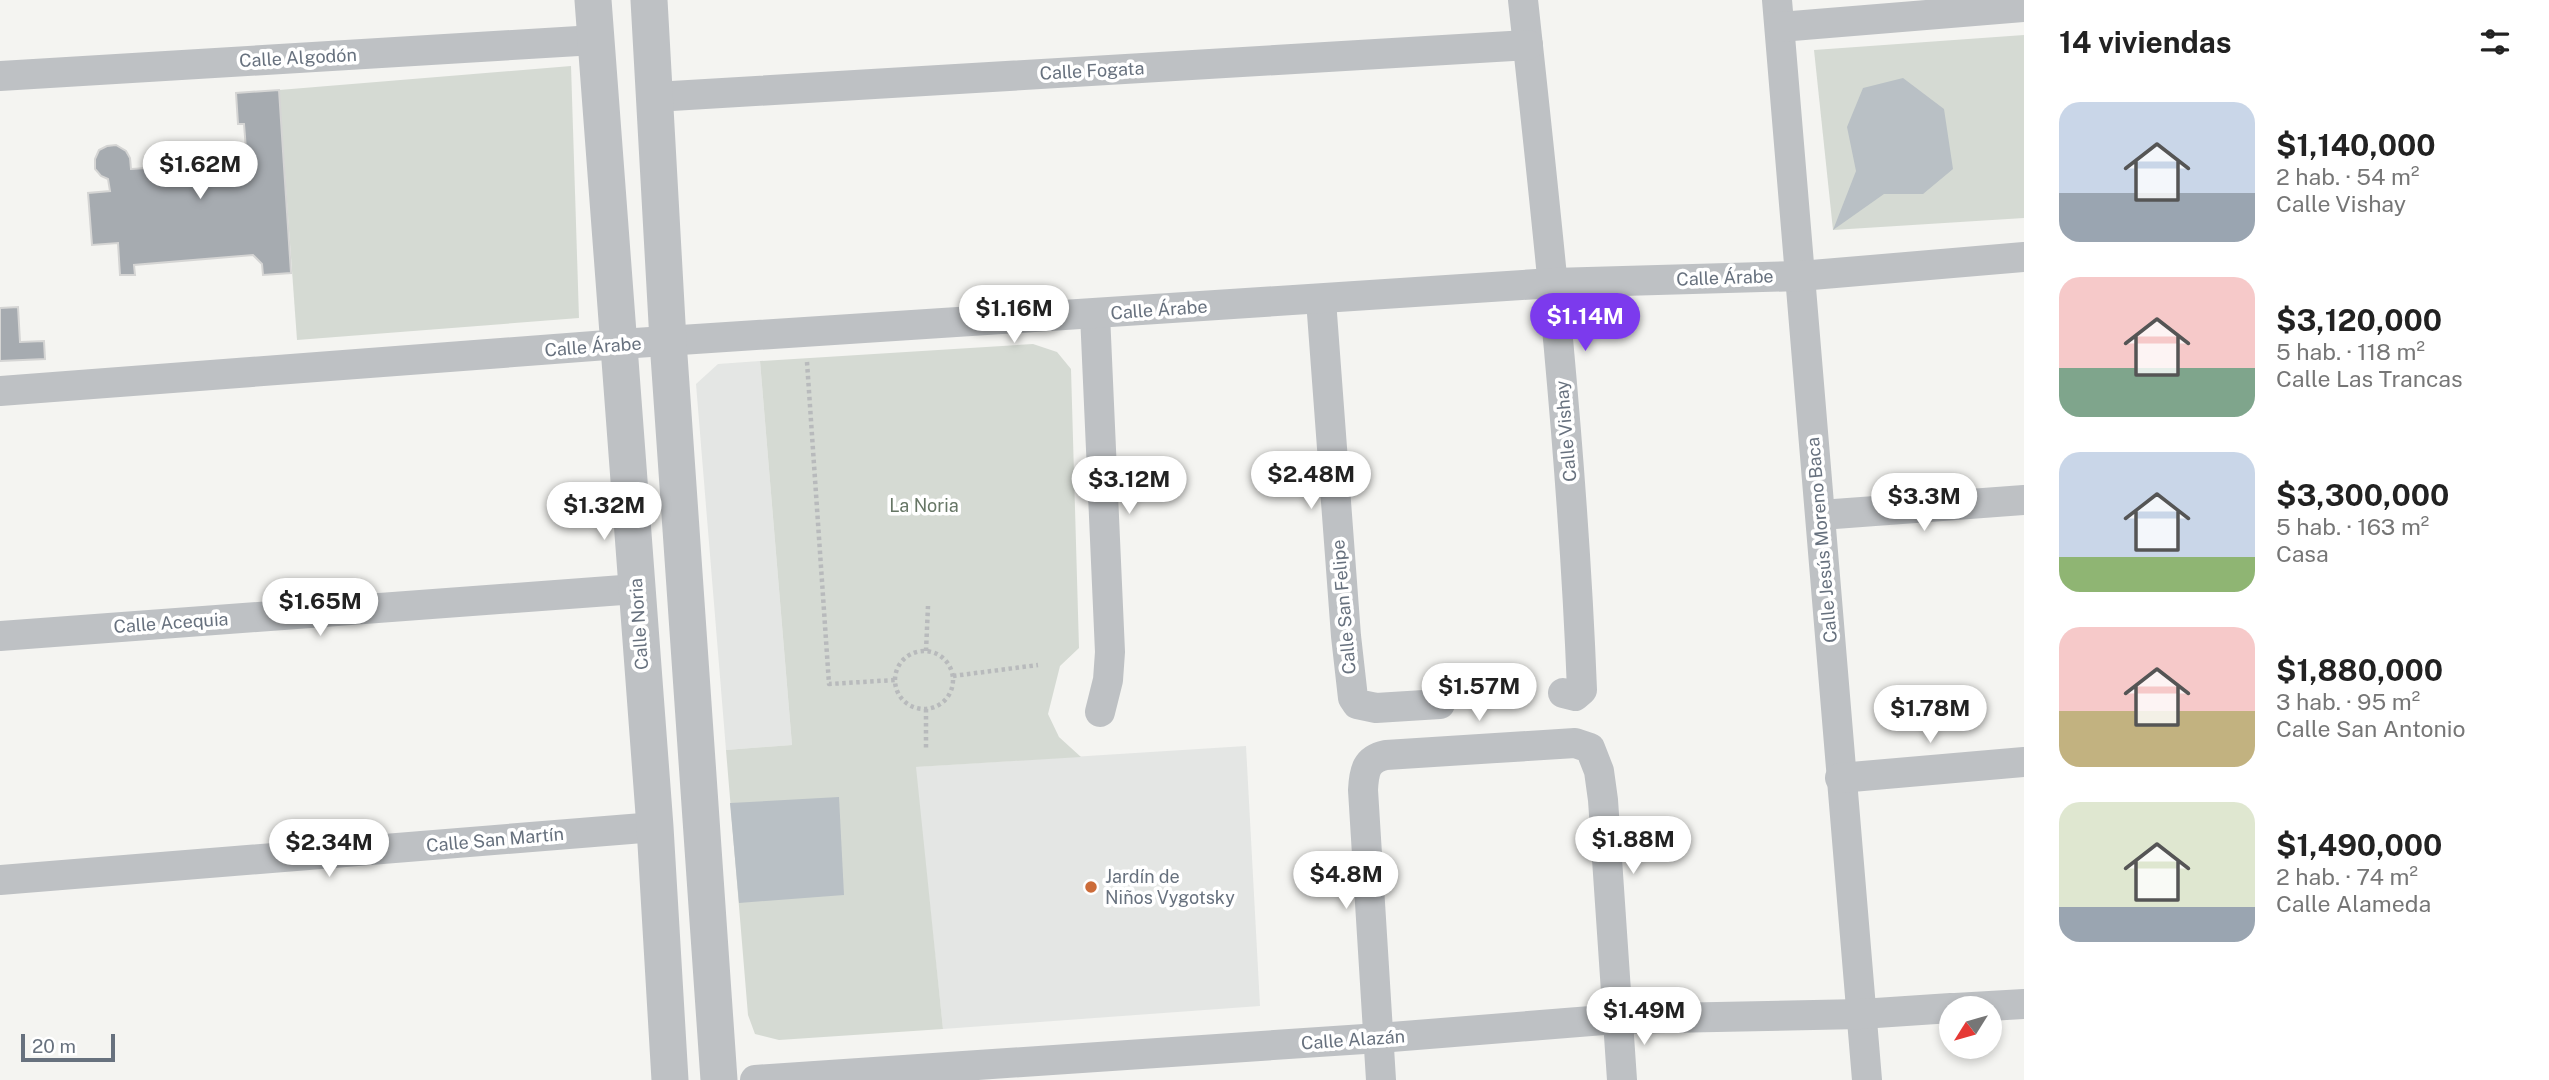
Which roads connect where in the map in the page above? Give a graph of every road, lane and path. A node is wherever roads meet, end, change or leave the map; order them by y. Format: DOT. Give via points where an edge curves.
graph roads {
  1 [pos="593,0"];
  2 [pos="649,0"];
  3 [pos="1523,0"];
  4 [pos="2024,7"];
  5 [pos="1779,13"];
  6 [pos="595,40"];
  7 [pos="1528,45"];
  8 [pos="0,76"];
  9 [pos="655,97"];
  10 [pos="2024,257"];
  11 [pos="1800,276"];
  12 [pos="1553,283"];
  13 [pos="1321,300"];
  14 [pos="1095,314"];
  15 [pos="805,333"];
  16 [pos="668,341"];
  17 [pos="620,344"];
  18 [pos="0,391"];
  19 [pos="2024,500"];
  20 [pos="1821,515"];
  21 [pos="636,589"];
  22 [pos="928,606"];
  23 [pos="0,636"];
  24 [pos="926,650"];
  25 [pos="1038,665"];
  26 [pos="953,676"];
  27 [pos="895,680"];
  28 [pos="1571,694"];
  29 [pos="1440,704"];
  30 [pos="926,709"];
  31 [pos="1100,712"];
  32 [pos="926,750"];
  33 [pos="2024,762"];
  34 [pos="1840,778"];
  35 [pos="655,827"];
  36 [pos="0,880"];
  37 [pos="2024,1004"];
  38 [pos="2002,1005"];
  39 [pos="1939,1009"];
  40 [pos="1861,1014"];
  41 [pos="1616,1019"];
  42 [pos="1379,1038"];
  43 [pos="670,1080"];
  44 [pos="719,1080"];
  45 [pos="755,1080"];
  46 [pos="1381,1080"];
  47 [pos="1622,1080"];
  48 [pos="1867,1080"];
  1 -- 6 [label="street, Calle Noria"];
  2 -- 9 [label="street"];
  3 -- 7 [label="street, Calle Vishay"];
  4 -- 5 [label="street"];
  5 -- 11 [label="street, Calle Jesús Moreno Baca"];
  6 -- 8 [label="street, Calle Algodón"];
  6 -- 17 [label="street, Calle Noria"];
  7 -- 9 [label="street, Calle Fogata"];
  7 -- 12 [label="street, Calle Vishay"];
  9 -- 16 [label="street"];
  10 -- 11 [label="street, Calle Árabe"];
  11 -- 12 [label="street, Calle Árabe"];
  11 -- 20 [label="street, Calle Jesús Moreno Baca"];
  12 -- 13 [label="street, Calle Árabe"];
  12 -- 28 [label="street, Calle Vishay" via="1573,513 1581,678 1581,690"];
  13 -- 14 [label="street, Calle Árabe"];
  13 -- 29 [label="street, Calle San Felipe" via="1353,698 1357,704 1376,708"];
  14 -- 15 [label="street, Calle Árabe"];
  14 -- 31 [label="street" via="1110,652"];
  15 -- 16 [label="street, Calle Árabe"];
  15 -- 27 [label="path" via="829,684"];
  16 -- 17 [label="street, Calle Árabe"];
  16 -- 44 [label="street"];
  17 -- 18 [label="street, Calle Árabe"];
  17 -- 21 [label="street, Calle Noria"];
  19 -- 20 [label="street"];
  20 -- 34 [label="street, Calle Jesús Moreno Baca"];
  21 -- 23 [label="street, Calle Acequia"];
  21 -- 35 [label="street, Calle Noria"];
  22 -- 24 [label="path"];
  24 -- 26 [label="path" via="944,659"];
  24 -- 27 [label="path" via="901,662"];
  25 -- 26 [label="path"];
  26 -- 30 [label="path" via="949,695"];
  27 -- 30 [label="path" via="901,698"];
  30 -- 32 [label="path"];
  33 -- 34 [label="street"];
  34 -- 40 [label="street, Calle Jesús Moreno Baca"];
  35 -- 36 [label="street, Calle San Martín"];
  35 -- 43 [label="street, Calle Noria"];
  37 -- 38 [label="street, Calle Alazán"];
  39 -- 40 [label="street, Calle Alazán"];
  40 -- 41 [label="street, Calle Alazán"];
  40 -- 48 [label="street, Calle Jesús Moreno Baca"];
  41 -- 42 [label="street, Calle Alazán"];
  41 -- 42 [label="street" via="1603,800 1590,748 1575,743 1386,755 1366,767 1363,790"];
  41 -- 47 [label="street"];
  42 -- 45 [label="street, Calle Alazán"];
  42 -- 46 [label="street"];
}
